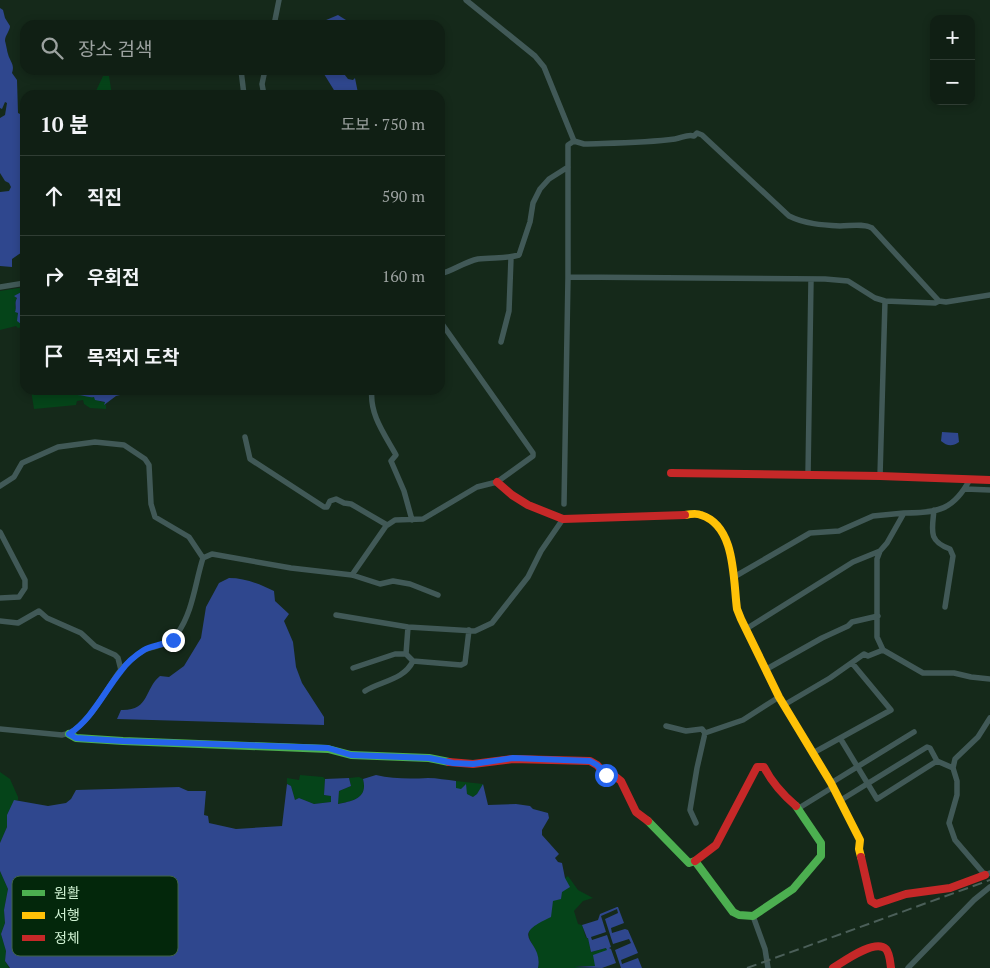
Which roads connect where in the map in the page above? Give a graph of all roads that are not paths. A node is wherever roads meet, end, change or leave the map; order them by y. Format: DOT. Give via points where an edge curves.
graph roads {
  1 [pos="279,0"];
  2 [pos="466,0"];
  3 [pos="275,20"];
  4 [pos="242,75"];
  5 [pos="264,75"];
  6 [pos="243,90"];
  7 [pos="263,90"];
  8 [pos="574,141"];
  9 [pos="568,167"];
  10 [pos="511,258"];
  11 [pos="445,272"];
  12 [pos="568,277"];
  13 [pos="811,280"];
  14 [pos="20,284"];
  15 [pos="0,287"];
  16 [pos="990,295"];
  17 [pos="885,300"];
  18 [pos="939,300"];
  19 [pos="445,327"];
  20 [pos="501,342"];
  21 [pos="371,395"];
  22 [pos="245,437"];
  23 [pos="671,473"];
  24 [pos="808,475"];
  25 [pos="880,476"];
  26 [pos="970,479"];
  27 [pos="990,480"];
  28 [pos="497,482"];
  29 [pos="0,486"];
  30 [pos="965,489"];
  31 [pos="990,490"];
  32 [pos="564,504"];
  33 [pos="934,510"];
  34 [pos="904,513"];
  35 [pos="563,519"];
  36 [pos="412,520"];
  37 [pos="387,525"];
  38 [pos="0,532"];
  39 [pos="880,551"];
  40 [pos="203,558"];
  41 [pos="352,574"];
  42 [pos="734,578"];
  43 [pos="438,595"];
  44 [pos="0,598"];
  45 [pos="945,607"];
  46 [pos="336,615"];
  47 [pos="878,616"];
  48 [pos="0,621"];
  49 [pos="408,627"];
  50 [pos="746,629"];
  51 [pos="469,630"];
  52 [pos="883,650"];
  53 [pos="406,654"];
  54 [pos="413,662"];
  55 [pos="852,663"];
  56 [pos="353,668"];
  57 [pos="121,670"];
  58 [pos="765,670"];
  59 [pos="990,679"];
  60 [pos="365,691"];
  61 [pos="779,697"];
  62 [pos="784,705"];
  63 [pos="990,718"];
  64 [pos="666,726"];
  65 [pos="0,730"];
  66 [pos="914,732"];
  67 [pos="705,733"];
  68 [pos="69,734"];
  69 [pos="840,738"];
  70 [pos="813,753"];
  71 [pos="937,761"];
  72 [pos="857,767"];
  73 [pos="953,768"];
  74 [pos="867,784"];
  75 [pos="832,785"];
  76 [pos="840,800"];
  77 [pos="799,808"];
  78 [pos="696,824"];
  79 [pos="695,860"];
  80 [pos="987,874"];
  81 [pos="990,887"];
  82 [pos="753,916"];
  83 [pos="768,968"];
  84 [pos="833,968"];
  85 [pos="891,968"];
  86 [pos="908,968"];
  1 -- 3 [label="street"];
  2 -- 8 [label="street" via="544,67"];
  4 -- 6 [label="street"];
  5 -- 7 [label="street"];
  8 -- 9 [label="street" via="568,145"];
  8 -- 18 [label="street" via="584,144 660,141 697,133 702,135 789,216 821,225 872,228"];
  9 -- 10 [label="street" via="540,189 532,203 530,222 519,255"];
  9 -- 12 [label="street"];
  10 -- 11 [label="street" via="479,259"];
  10 -- 20 [label="street" via="509,311"];
  12 -- 13 [label="street"];
  12 -- 32 [label="street"];
  13 -- 17 [label="street" via="848,281 875,298"];
  13 -- 24 [label="street"];
  14 -- 15 [label="street"];
  16 -- 18 [label="street" via="946,302"];
  17 -- 18 [label="street" via="930,303"];
  17 -- 25 [label="street"];
  19 -- 28 [label="street" via="533,453"];
  21 -- 36 [label="street" via="374,413 396,455 391,460"];
  22 -- 37 [label="street" via="250,459 324,507 336,499"];
  23 -- 24 [label="street"];
  24 -- 25 [label="street"];
  25 -- 26 [label="street"];
  26 -- 27 [label="street"];
  26 -- 30 [label="street"];
  28 -- 35 [label="street" via="518,500"];
  28 -- 36 [label="street" via="477,487 423,519"];
  29 -- 40 [label="street" via="14,477 22,464 58,448 95,442 124,445 150,465 149,488 155,517 189,537"];
  30 -- 31 [label="street"];
  30 -- 33 [label="street" via="954,502"];
  33 -- 34 [label="street"];
  33 -- 45 [label="street" via="934,538 953,552"];
  34 -- 39 [label="street"];
  34 -- 42 [label="street" via="873,516 839,530 810,533"];
  35 -- 42 [label="street" via="700,514 714,523 727,538"];
  35 -- 51 [label="street" via="528,577 492,622 475,631"];
  36 -- 37 [label="street" via="395,520"];
  37 -- 41 [label="street"];
  38 -- 44 [label="street" via="25,580 19,596"];
  39 -- 47 [label="street" via="877,559"];
  39 -- 50 [label="street" via="853,562"];
  40 -- 41 [label="street" via="212,554 291,568"];
  40 -- 57 [label="street" via="191,605 173,640 145,650"];
  41 -- 43 [label="street" via="380,584 392,581 410,584"];
  42 -- 50 [label="street" via="737,609"];
  46 -- 49 [label="street"];
  47 -- 52 [label="street" via="878,637"];
  47 -- 58 [label="street" via="852,622"];
  48 -- 57 [label="street" via="18,623 39,610 47,618 81,633 95,646 115,655"];
  49 -- 51 [label="street"];
  49 -- 53 [label="street"];
  50 -- 58 [label="street"];
  51 -- 54 [label="street" via="461,665"];
  52 -- 55 [label="street" via="868,656 864,654"];
  52 -- 59 [label="street" via="923,673 954,673"];
  53 -- 54 [label="street"];
  53 -- 56 [label="street" via="395,654"];
  54 -- 60 [label="street" via="404,674"];
  55 -- 62 [label="street"];
  55 -- 69 [label="street" via="891,710"];
  57 -- 68 [label="street" via="78,728"];
  58 -- 61 [label="street"];
  61 -- 62 [label="street"];
  61 -- 67 [label="street" via="744,720"];
  62 -- 70 [label="street"];
  63 -- 73 [label="street" via="978,737 955,759"];
  64 -- 67 [label="street" via="686,731 702,729"];
  65 -- 68 [label="street"];
  66 -- 72 [label="street"];
  67 -- 78 [label="street" via="690,810"];
  68 -- 79 [label="street" via="76,738 123,741 328,748 351,755 429,758 453,763 473,764 513,758 590,761 606,775 621,781 636,812 653,824 689,863"];
  69 -- 70 [label="street"];
  69 -- 72 [label="street"];
  70 -- 75 [label="street"];
  71 -- 73 [label="street"];
  71 -- 74 [label="street" via="927,747"];
  71 -- 74 [label="street" via="877,799"];
  72 -- 74 [label="street"];
  72 -- 75 [label="street"];
  73 -- 80 [label="street" via="957,795 950,828 955,840"];
  74 -- 76 [label="street"];
  75 -- 76 [label="street"];
  75 -- 77 [label="street"];
  76 -- 80 [label="street" via="860,840 859,849 873,904 906,894 950,888"];
  77 -- 79 [label="street" via="779,791 764,767 757,767 716,845"];
  77 -- 82 [label="street" via="821,843 821,856 793,889"];
  79 -- 82 [label="street" via="733,912"];
  81 -- 86 [label="street"];
  82 -- 83 [label="street"];
  84 -- 85 [label="street" via="876,945 886,949"];
}
